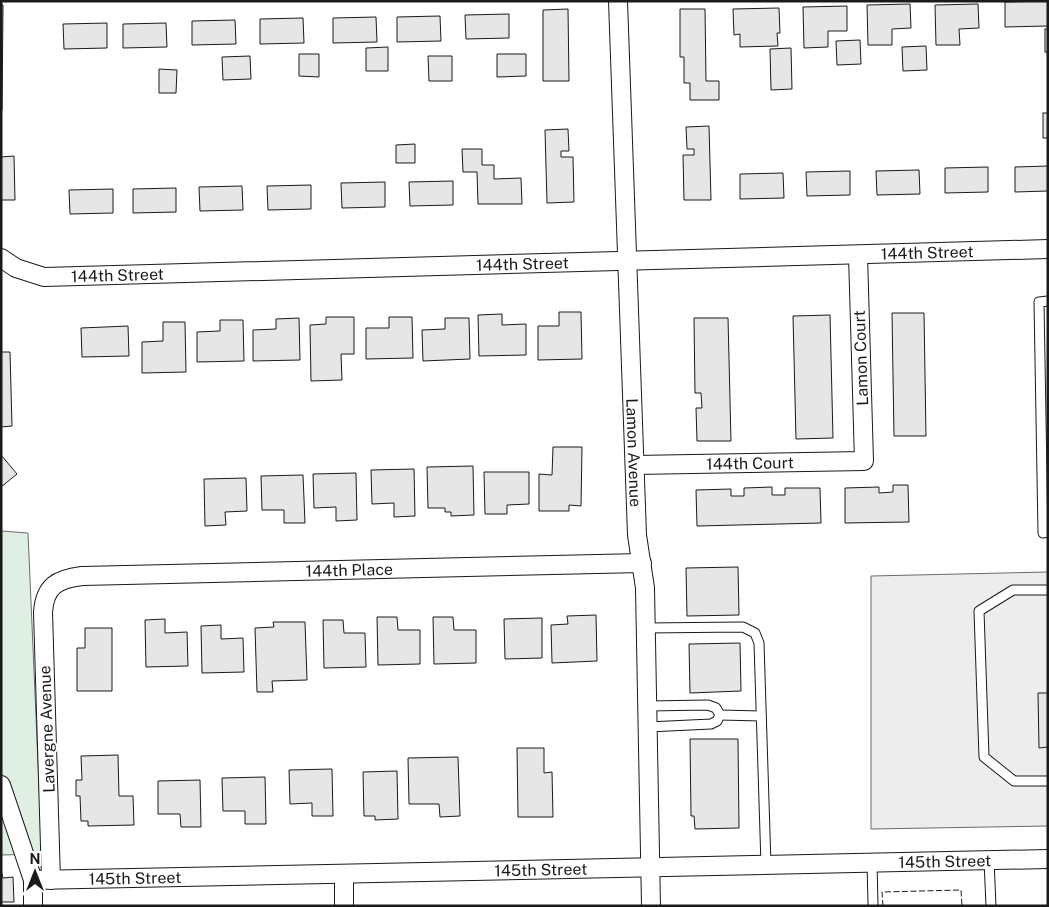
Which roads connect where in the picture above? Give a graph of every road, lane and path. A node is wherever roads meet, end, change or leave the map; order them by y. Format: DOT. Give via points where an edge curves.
graph roads {
  1 [pos="618,1"];
  2 [pos="1048,250"];
  3 [pos="858,255"];
  4 [pos="1,258"];
  5 [pos="627,260"];
  6 [pos="1048,301"];
  7 [pos="864,461"];
  8 [pos="635,465"];
  9 [pos="1048,532"];
  10 [pos="642,563"];
  11 [pos="57,582"];
  12 [pos="1048,590"];
  13 [pos="646,628"];
  14 [pos="648,706"];
  15 [pos="720,715"];
  16 [pos="761,716"];
  17 [pos="648,727"];
  18 [pos="1048,782"];
  19 [pos="1,785"];
  20 [pos="1048,859"];
  21 [pos="989,860"];
  22 [pos="872,863"];
  23 [pos="766,865"];
  24 [pos="650,867"];
  25 [pos="344,874"];
  26 [pos="33,880"];
  27 [pos="51,880"];
  28 [pos="873,904"];
  29 [pos="33,906"];
  30 [pos="344,906"];
  31 [pos="651,906"];
  32 [pos="990,906"];
  1 -- 5 [label="street, Lamon Avenue"];
  2 -- 3 [label="street, 144th Street"];
  3 -- 5 [label="street, 144th Street"];
  3 -- 7 [label="street, Lamon Court"];
  4 -- 5 [label="street, 144th Street" via="16,268 44,277"];
  5 -- 8 [label="street, Lamon Avenue"];
  6 -- 9 [label="lane" via="1039,302 1043,533"];
  7 -- 8 [label="street, 144th Court"];
  8 -- 10 [label="street, Lamon Avenue" via="636,534"];
  10 -- 11 [label="street, 144th Place" via="82,576"];
  10 -- 13 [label="street, Lamon Avenue"];
  11 -- 27 [label="street, Lavergne Avenue" via="46,595 44,612"];
  12 -- 18 [label="lane" via="1013,590 979,611 984,757 1014,781"];
  13 -- 14 [label="street, Lamon Avenue"];
  13 -- 16 [label="lane" via="743,627 755,633 759,643"];
  14 -- 15 [label="lane" via="708,705 716,708"];
  14 -- 17 [label="street, Lamon Avenue"];
  15 -- 16 [label="lane"];
  15 -- 17 [label="lane" via="711,724"];
  16 -- 23 [label="lane"];
  17 -- 24 [label="street, Lamon Avenue"];
  19 -- 26 [label="street"];
  20 -- 21 [label="street, 145th Street"];
  21 -- 22 [label="street, 145th Street"];
  21 -- 32 [label="lane"];
  22 -- 23 [label="street, 145th Street"];
  22 -- 28 [label="lane"];
  23 -- 24 [label="street, 145th Street"];
  24 -- 25 [label="street, 145th Street"];
  24 -- 31 [label="street, Lamon Avenue"];
  25 -- 27 [label="street, 145th Street"];
  25 -- 30 [label="street"];
  26 -- 27 [label="street, 145th Street"];
  26 -- 29 [label="street"];
}
